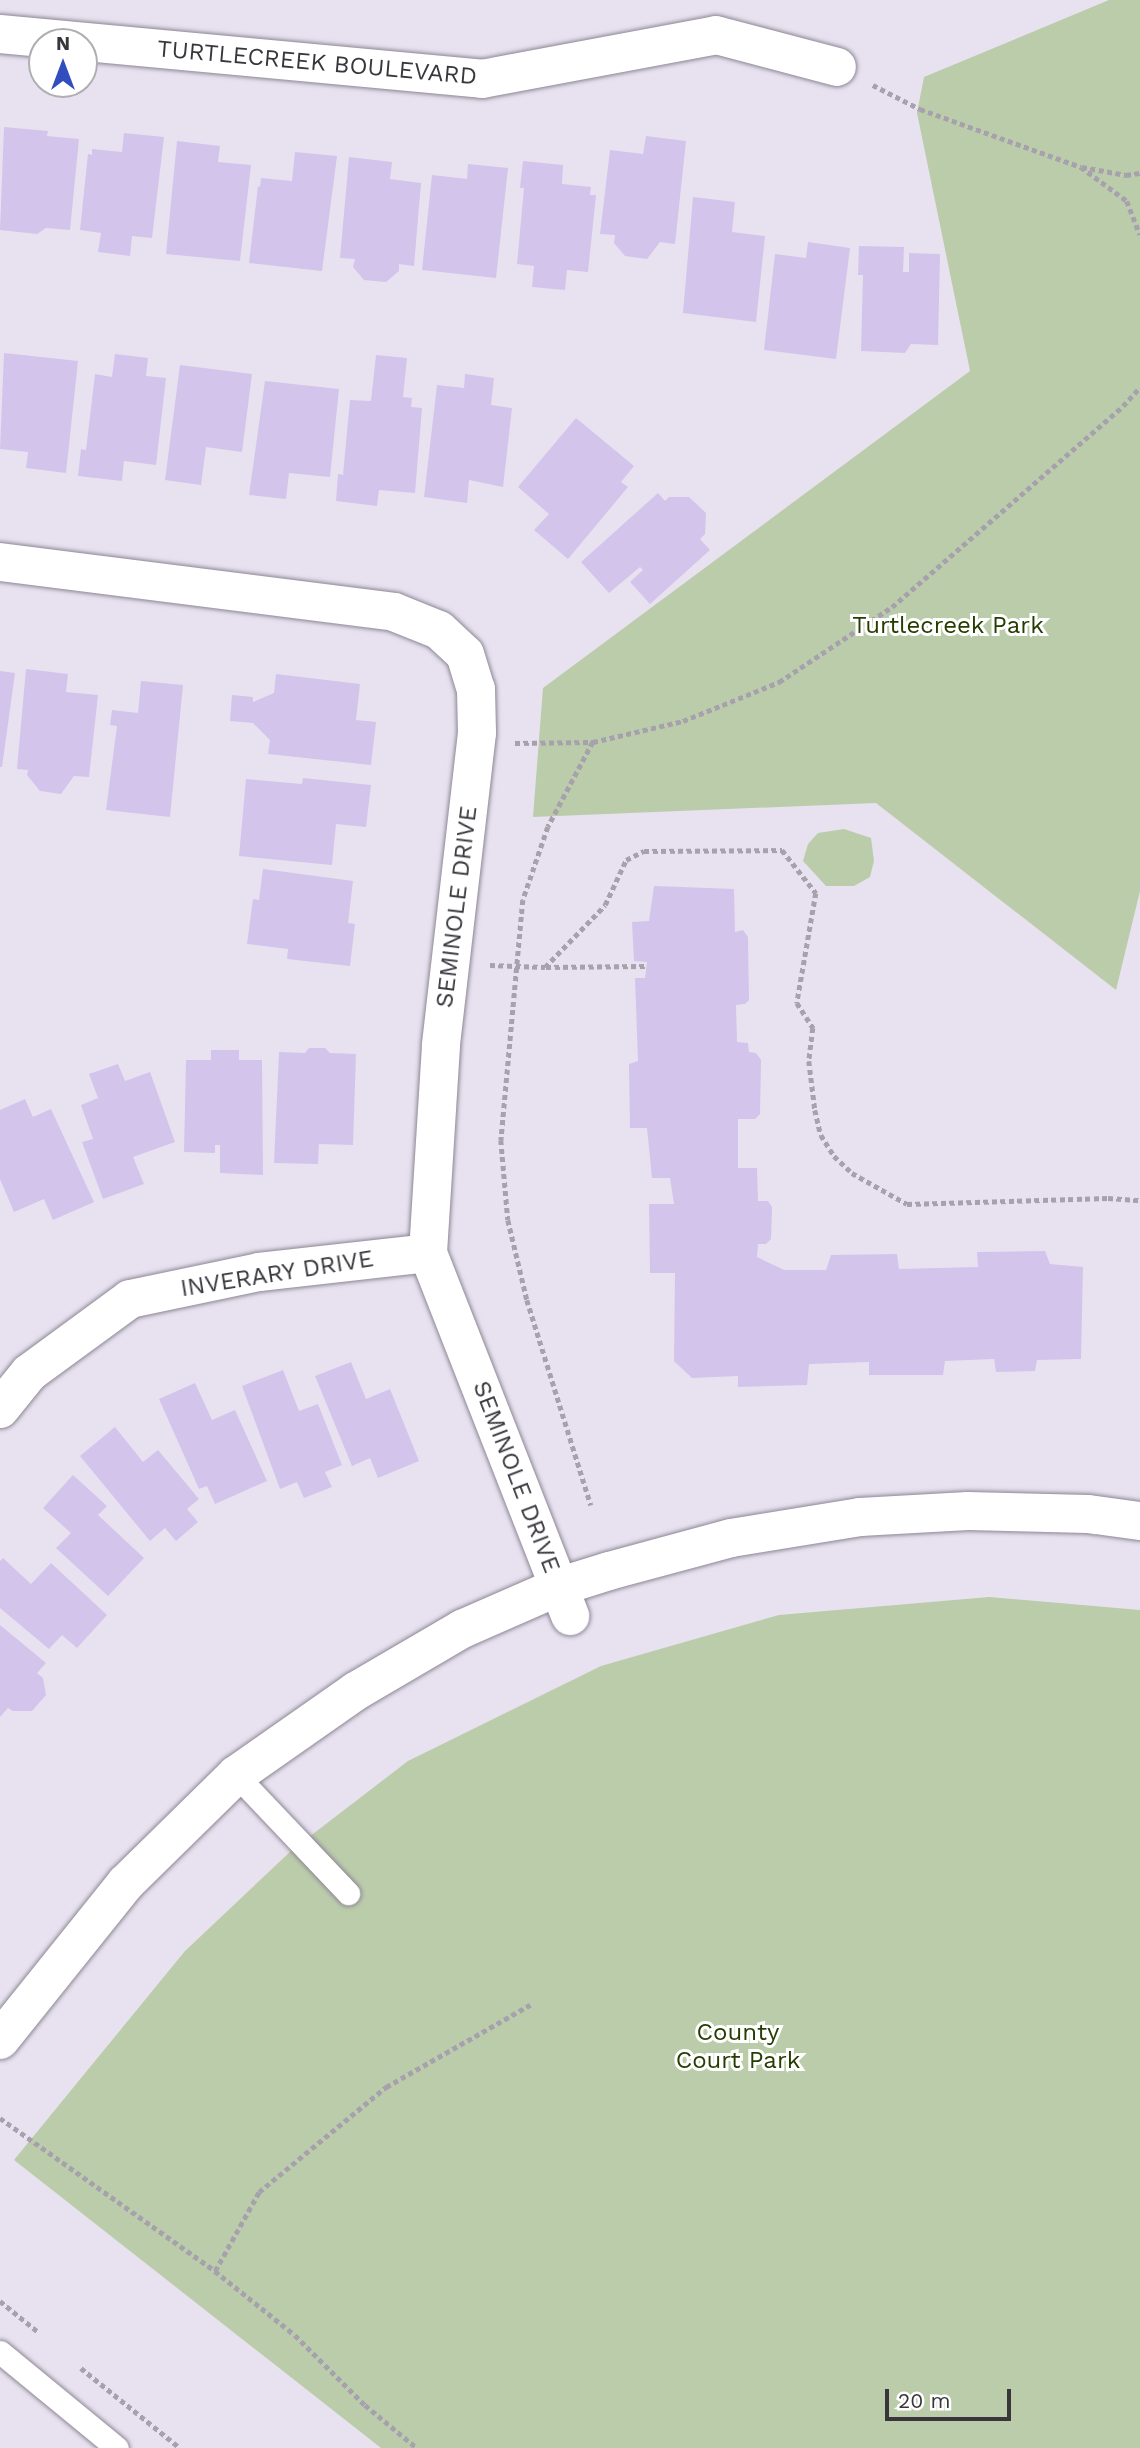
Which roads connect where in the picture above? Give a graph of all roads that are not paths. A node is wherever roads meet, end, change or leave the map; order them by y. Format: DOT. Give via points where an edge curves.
graph roads {
  1 [pos="0,34"];
  2 [pos="837,67"];
  3 [pos="0,562"];
  4 [pos="428,1253"];
  5 [pos="0,1409"];
  6 [pos="1140,1521"];
  7 [pos="564,1601"];
  8 [pos="236,1775"];
  9 [pos="348,1893"];
  10 [pos="0,2040"];
  11 [pos="0,2352"];
  12 [pos="117,2448"];
  1 -- 2 [label="street, TURTLECREEK BOULEVARD" via="482,79 716,35"];
  3 -- 4 [label="street, SEMINOLE DRIVE" via="394,612 439,630 465,654 476,689 476,743 441,1046"];
  4 -- 5 [label="street, INVERARY DRIVE" via="259,1272 130,1299 29,1373"];
  4 -- 7 [label="street, SEMINOLE DRIVE"];
  6 -- 7 [label="street" via="1088,1514 981,1511 860,1517 731,1538"];
  7 -- 8 [label="street" via="462,1629 356,1692"];
  8 -- 9 [label="lane"];
  8 -- 10 [label="street" via="126,1883"];
  11 -- 12 [label="lane"];
}
